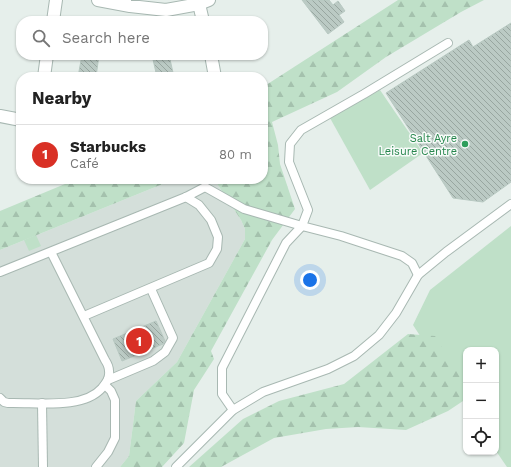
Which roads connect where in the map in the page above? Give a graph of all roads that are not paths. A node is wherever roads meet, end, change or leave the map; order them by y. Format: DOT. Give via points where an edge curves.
graph roads {
  1 [pos="56,0"];
  2 [pos="98,0"];
  3 [pos="204,2"];
  4 [pos="53,16"];
  5 [pos="203,16"];
  6 [pos="448,43"];
  7 [pos="46,60"];
  8 [pos="212,60"];
  9 [pos="45,72"];
  10 [pos="214,72"];
  11 [pos="0,116"];
  12 [pos="16,119"];
  13 [pos="186,197"];
  14 [pos="511,204"];
  15 [pos="302,226"];
  16 [pos="51,252"];
  17 [pos="0,272"];
  18 [pos="418,275"];
  19 [pos="151,289"];
  20 [pos="84,316"];
  21 [pos="106,382"];
  22 [pos="0,398"];
  23 [pos="42,403"];
  24 [pos="233,410"];
  25 [pos="43,467"];
  26 [pos="96,467"];
  27 [pos="176,467"];
  1 -- 4 [label="street"];
  2 -- 3 [label="street" via="166,10"];
  3 -- 5 [label="street"];
  6 -- 15 [label="lane" via="301,130 290,144 289,162 308,210"];
  7 -- 9 [label="street"];
  8 -- 10 [label="street"];
  11 -- 12 [label="street"];
  13 -- 15 [label="lane" via="205,187 244,209"];
  13 -- 16 [label="lane"];
  13 -- 19 [label="lane" via="199,205 211,220 218,237 217,248 209,263"];
  14 -- 18 [label="lane"];
  15 -- 18 [label="lane" via="402,256 412,263"];
  15 -- 24 [label="lane" via="286,243 222,368 222,394"];
  16 -- 17 [label="lane"];
  16 -- 20 [label="lane"];
  18 -- 24 [label="lane" via="396,313 379,334 354,356 328,369 264,392"];
  19 -- 20 [label="lane"];
  19 -- 21 [label="lane" via="172,338 165,352 153,361"];
  20 -- 21 [label="lane" via="109,372"];
  21 -- 23 [label="lane" via="98,393 77,402"];
  21 -- 26 [label="lane" via="115,400 115,438"];
  22 -- 23 [label="lane" via="8,403"];
  23 -- 25 [label="lane"];
  24 -- 27 [label="lane"];
}
